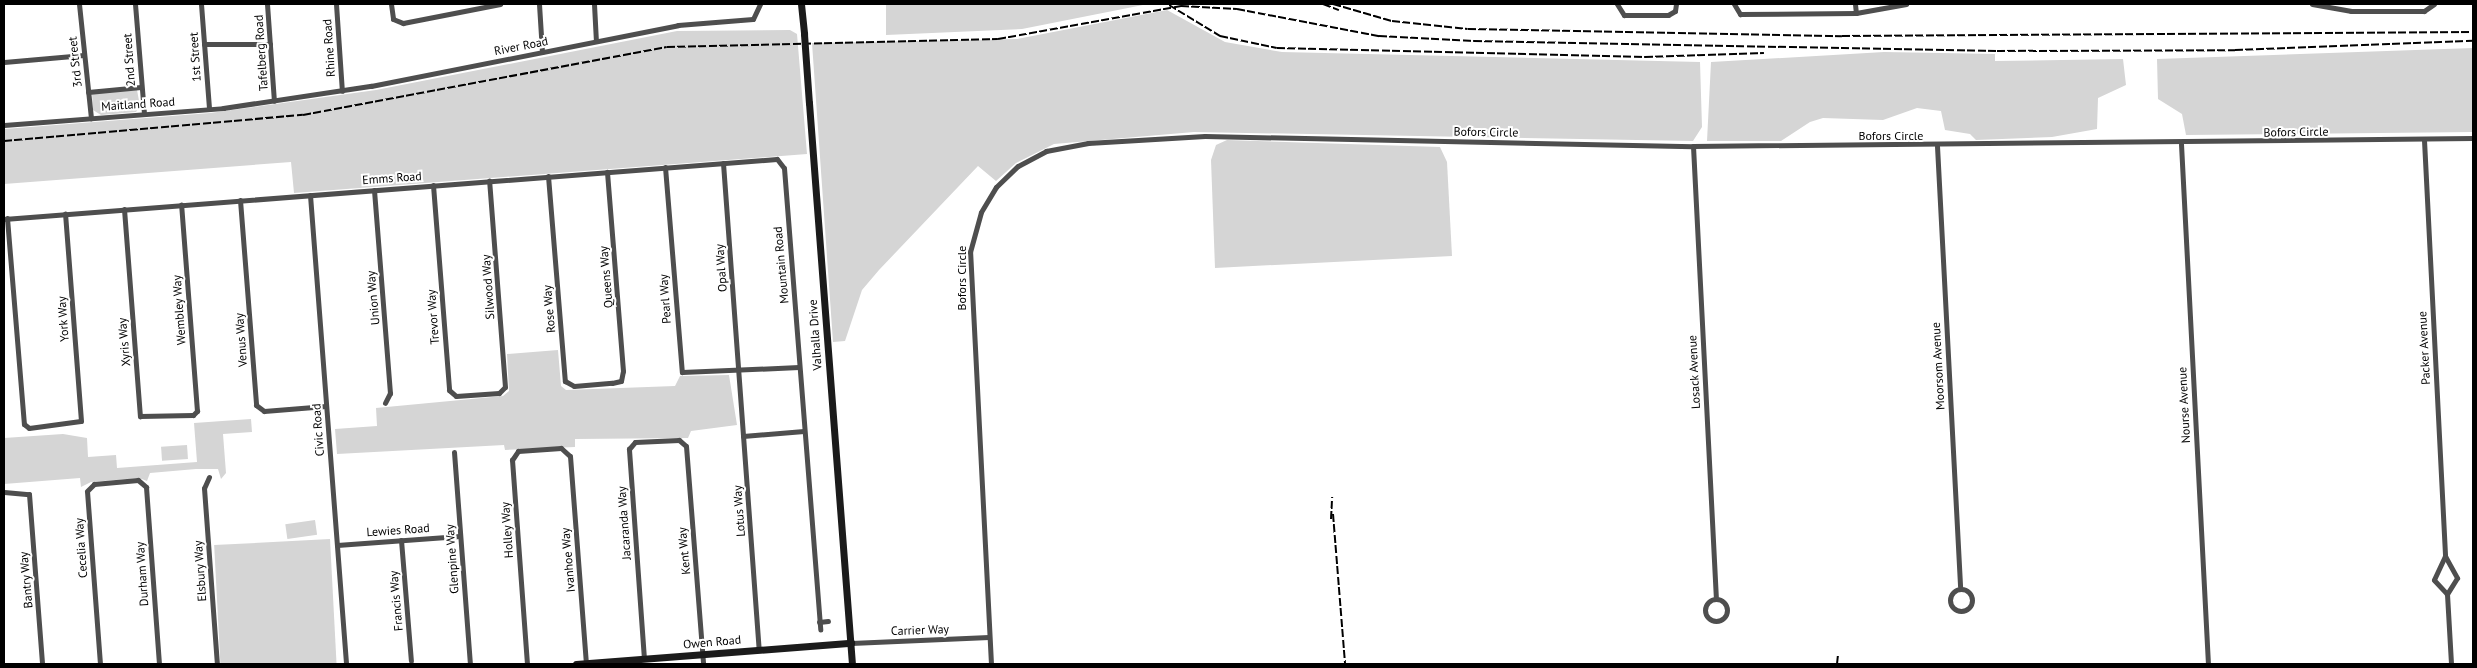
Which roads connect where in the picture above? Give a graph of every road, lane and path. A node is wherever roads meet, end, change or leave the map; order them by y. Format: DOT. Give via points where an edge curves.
graph roads {
  1 [pos="79,4"];
  2 [pos="135,4"];
  3 [pos="201,4"];
  4 [pos="267,4"];
  5 [pos="336,4"];
  6 [pos="391,4"];
  7 [pos="500,4"];
  8 [pos="539,4"];
  9 [pos="594,4"];
  10 [pos="760,4"];
  11 [pos="801,4"];
  12 [pos="1617,4"];
  13 [pos="1676,4"];
  14 [pos="1734,4"];
  15 [pos="1855,4"];
  16 [pos="1906,4"];
  17 [pos="2312,4"];
  18 [pos="2434,4"];
  19 [pos="1856,13"];
  20 [pos="596,41"];
  21 [pos="204,44"];
  22 [pos="270,44"];
  23 [pos="542,52"];
  24 [pos="84,55"];
  25 [pos="4,62"];
  26 [pos="142,88"];
  27 [pos="342,91"];
  28 [pos="88,92"];
  29 [pos="274,100"];
  30 [pos="209,109"];
  31 [pos="144,114"];
  32 [pos="91,118"];
  33 [pos="4,125"];
  34 [pos="2473,138"];
  35 [pos="2424,140"];
  36 [pos="2181,144"];
  37 [pos="1693,146"];
  38 [pos="1937,146"];
  39 [pos="781,162"];
  40 [pos="723,163"];
  41 [pos="665,167"];
  42 [pos="607,172"];
  43 [pos="548,176"];
  44 [pos="489,181"];
  45 [pos="433,185"];
  46 [pos="374,190"];
  47 [pos="310,195"];
  48 [pos="240,200"];
  49 [pos="181,205"];
  50 [pos="124,209"];
  51 [pos="66,214"];
  52 [pos="6,218"];
  53 [pos="800,367"];
  54 [pos="738,371"];
  55 [pos="621,381"];
  56 [pos="502,392"];
  57 [pos="385,403"];
  58 [pos="326,406"];
  59 [pos="196,413"];
  60 [pos="804,431"];
  61 [pos="743,436"];
  62 [pos="686,446"];
  63 [pos="454,452"];
  64 [pos="570,456"];
  65 [pos="209,476"];
  66 [pos="143,483"];
  67 [pos="4,492"];
  68 [pos="460,536"];
  69 [pos="400,540"];
  70 [pos="337,545"];
  71 [pos="2445,556"];
  72 [pos="1960,586"];
  73 [pos="2447,594"];
  74 [pos="1716,596"];
  75 [pos="828,621"];
  76 [pos="819,622"];
  77 [pos="820,630"];
  78 [pos="989,637"];
  79 [pos="851,643"];
  80 [pos="759,649"];
  81 [pos="702,654"];
  82 [pos="644,659"];
  83 [pos="411,661"];
  84 [pos="42,664"];
  85 [pos="100,664"];
  86 [pos="159,664"];
  87 [pos="217,664"];
  88 [pos="346,664"];
  89 [pos="470,664"];
  90 [pos="527,664"];
  91 [pos="576,664"];
  92 [pos="586,664"];
  93 [pos="703,664"];
  94 [pos="852,664"];
  95 [pos="991,664"];
  96 [pos="2208,664"];
  97 [pos="2451,664"];
  1 -- 24 [label="street, 3rd Street"];
  2 -- 26 [label="street, 2nd Street"];
  3 -- 21 [label="street, 1st Street"];
  4 -- 22 [label="street, Tafelberg Road"];
  5 -- 27 [label="street, Rhine Road"];
  6 -- 7 [label="street" via="393,19 403,23"];
  8 -- 23 [label="street"];
  9 -- 20 [label="street"];
  10 -- 20 [label="street, River Road" via="753,19 678,25"];
  11 -- 79 [label="main road, Valhalla Drive, bridge"];
  12 -- 13 [label="street" via="1624,15 1668,15 1675,11"];
  14 -- 19 [label="street" via="1740,14"];
  15 -- 19 [label="street"];
  16 -- 19 [label="street"];
  17 -- 18 [label="street" via="2351,11 2424,11"];
  20 -- 23 [label="street, River Road"];
  21 -- 22 [label="street"];
  21 -- 30 [label="street, 1st Street"];
  22 -- 29 [label="street, Tafelberg Road"];
  23 -- 27 [label="street, River Road"];
  24 -- 25 [label="street"];
  24 -- 28 [label="street, 3rd Street"];
  26 -- 28 [label="street"];
  26 -- 31 [label="street, 2nd Street"];
  27 -- 29 [label="street, River Road"];
  28 -- 32 [label="street, 3rd Street"];
  29 -- 30 [label="street, Maitland Road"];
  30 -- 31 [label="street, Maitland Road"];
  31 -- 32 [label="street, Maitland Road"];
  32 -- 33 [label="street, Maitland Road"];
  34 -- 35 [label="street, Bofors Circle"];
  35 -- 36 [label="street, Bofors Circle"];
  35 -- 71 [label="street, Packer Avenue"];
  36 -- 38 [label="street, Bofors Circle"];
  36 -- 96 [label="street, Nourse Avenue"];
  37 -- 38 [label="street, Bofors Circle"];
  37 -- 74 [label="street, Losack Avenue"];
  37 -- 78 [label="street, Bofors Circle" via="1205,136 1066,146 1018,166 984,205 970,252"];
  38 -- 72 [label="street, Moorsom Avenue"];
  39 -- 40 [label="street, Emms Road" via="772,159"];
  39 -- 53 [label="street, Mountain Road"];
  40 -- 41 [label="street, Emms Road"];
  40 -- 54 [label="street, Opal Way"];
  41 -- 42 [label="street, Emms Road"];
  41 -- 54 [label="street, Pearl Way" via="680,368 688,375"];
  42 -- 43 [label="street, Emms Road"];
  42 -- 55 [label="street, Queens Way"];
  43 -- 44 [label="street, Emms Road"];
  43 -- 55 [label="street, Rose Way" via="565,381 574,386"];
  44 -- 45 [label="street, Emms Road"];
  44 -- 56 [label="street, Silwood Way" via="505,383"];
  45 -- 46 [label="street, Emms Road"];
  45 -- 56 [label="street, Trevor Way" via="448,390 456,396"];
  46 -- 47 [label="street, Emms Road"];
  46 -- 57 [label="street, Union Way" via="390,393"];
  47 -- 48 [label="street, Emms Road"];
  47 -- 58 [label="street, Civic Road"];
  48 -- 49 [label="street, Emms Road"];
  48 -- 58 [label="street, Venus Way" via="256,405 264,411"];
  49 -- 50 [label="street, Emms Road"];
  49 -- 59 [label="street, Wembley Way"];
  50 -- 51 [label="street, Emms Road"];
  50 -- 59 [label="street, Xyris Way" via="140,416"];
  51 -- 52 [label="street, Emms Road"];
  51 -- 52 [label="street, York Way" via="80,422 29,428 24,424"];
  53 -- 54 [label="street"];
  53 -- 60 [label="street, Mountain Road"];
  54 -- 61 [label="street, Lotus Way"];
  58 -- 70 [label="street, Civic Road"];
  60 -- 61 [label="street"];
  60 -- 76 [label="street, Mountain Road"];
  61 -- 80 [label="street, Lotus Way"];
  62 -- 81 [label="street, Kent Way"];
  62 -- 82 [label="street, Jacaranda Way" via="679,440 629,446"];
  63 -- 68 [label="street, Glenpine Way"];
  64 -- 90 [label="street, Holley Way" via="561,448 521,451 512,460"];
  64 -- 92 [label="street, Ivanhoe Way"];
  65 -- 87 [label="street, Elsbury Way" via="204,488"];
  66 -- 85 [label="street, Cecelia Way" via="96,484 87,491"];
  66 -- 86 [label="street, Durham Way"];
  67 -- 84 [label="street, Bantry Way" via="29,494"];
  68 -- 69 [label="street, Lewies Road"];
  68 -- 89 [label="street, Glenpine Way"];
  69 -- 70 [label="street, Lewies Road"];
  69 -- 83 [label="street, Francis Way"];
  70 -- 88 [label="street, Civic Road"];
  71 -- 73 [label="street, Packer Avenue" via="2457,578"];
  71 -- 73 [label="street, Packer Avenue" via="2434,580"];
  72 -- 72 [label="street" via="1971,601 1961,612 1952,602"];
  73 -- 97 [label="street, Packer Avenue"];
  74 -- 74 [label="street" via="1726,615 1717,622 1710,620 1707,612"];
  75 -- 76 [label="street"];
  76 -- 77 [label="street, Mountain Road"];
  78 -- 79 [label="street, Carrier Way"];
  78 -- 95 [label="street, Bofors Circle"];
  79 -- 80 [label="main road, Owen Road"];
  79 -- 94 [label="main road, Valhalla Drive"];
  80 -- 81 [label="main road, Owen Road"];
  81 -- 82 [label="main road, Owen Road"];
  81 -- 93 [label="street, Kent Way"];
  82 -- 92 [label="main road, Owen Road"];
  91 -- 92 [label="main road, Owen Road"];
}
